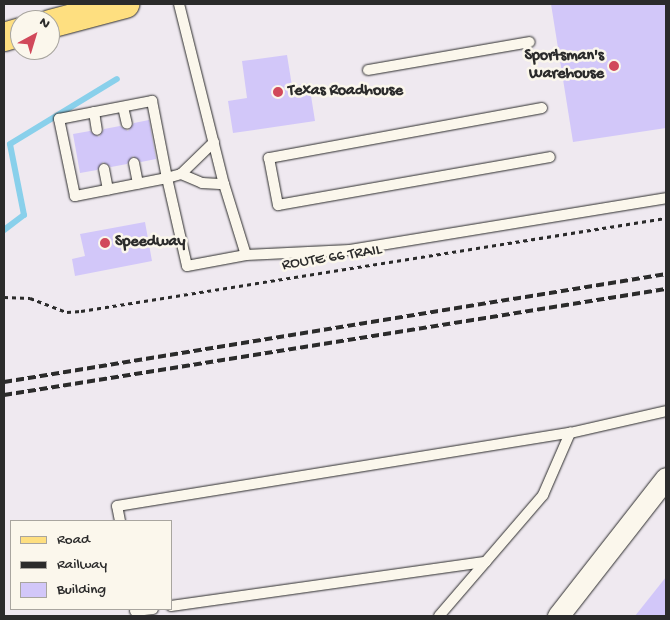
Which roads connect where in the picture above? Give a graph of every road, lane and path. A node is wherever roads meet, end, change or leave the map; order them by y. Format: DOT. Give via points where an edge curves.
graph roads {
  1 [pos="125,4"];
  2 [pos="179,4"];
  3 [pos="60,21"];
  4 [pos="530,42"];
  5 [pos="368,70"];
  6 [pos="123,107"];
  7 [pos="542,108"];
  8 [pos="94,112"];
  9 [pos="127,124"];
  10 [pos="97,130"];
  11 [pos="214,142"];
  12 [pos="550,157"];
  13 [pos="134,163"];
  14 [pos="104,169"];
  15 [pos="181,174"];
  16 [pos="167,178"];
  17 [pos="138,184"];
  18 [pos="224,184"];
  19 [pos="108,190"];
  20 [pos="666,198"];
  21 [pos="666,218"];
  22 [pos="246,255"];
  23 [pos="4,296"];
  24 [pos="666,410"];
  25 [pos="570,433"];
  26 [pos="666,478"];
  27 [pos="120,520"];
  28 [pos="486,562"];
  29 [pos="172,606"];
  30 [pos="439,616"];
  31 [pos="558,616"];
  1 -- 3 [label="main road"];
  2 -- 11 [label="lane"];
  4 -- 5 [label="lane"];
  6 -- 8 [label="lane"];
  6 -- 9 [label="lane"];
  6 -- 16 [label="lane" via="152,101"];
  7 -- 12 [label="lane" via="269,158 278,205"];
  8 -- 10 [label="lane"];
  8 -- 19 [label="lane" via="59,119 75,196"];
  11 -- 15 [label="lane"];
  11 -- 18 [label="lane"];
  13 -- 17 [label="lane"];
  14 -- 19 [label="lane"];
  15 -- 16 [label="lane"];
  15 -- 18 [label="lane" via="202,183"];
  16 -- 17 [label="lane"];
  16 -- 22 [label="lane" via="187,266"];
  17 -- 19 [label="lane"];
  18 -- 22 [label="lane"];
  20 -- 22 [label="lane" via="350,250"];
  21 -- 23 [label="path, ROUTE 66 TRAIL" via="81,311 68,312 30,298"];
  24 -- 25 [label="lane"];
  25 -- 27 [label="lane" via="117,506"];
  25 -- 28 [label="lane" via="543,495"];
  26 -- 31 [label="street"];
  28 -- 29 [label="lane"];
  28 -- 30 [label="lane"];
}
